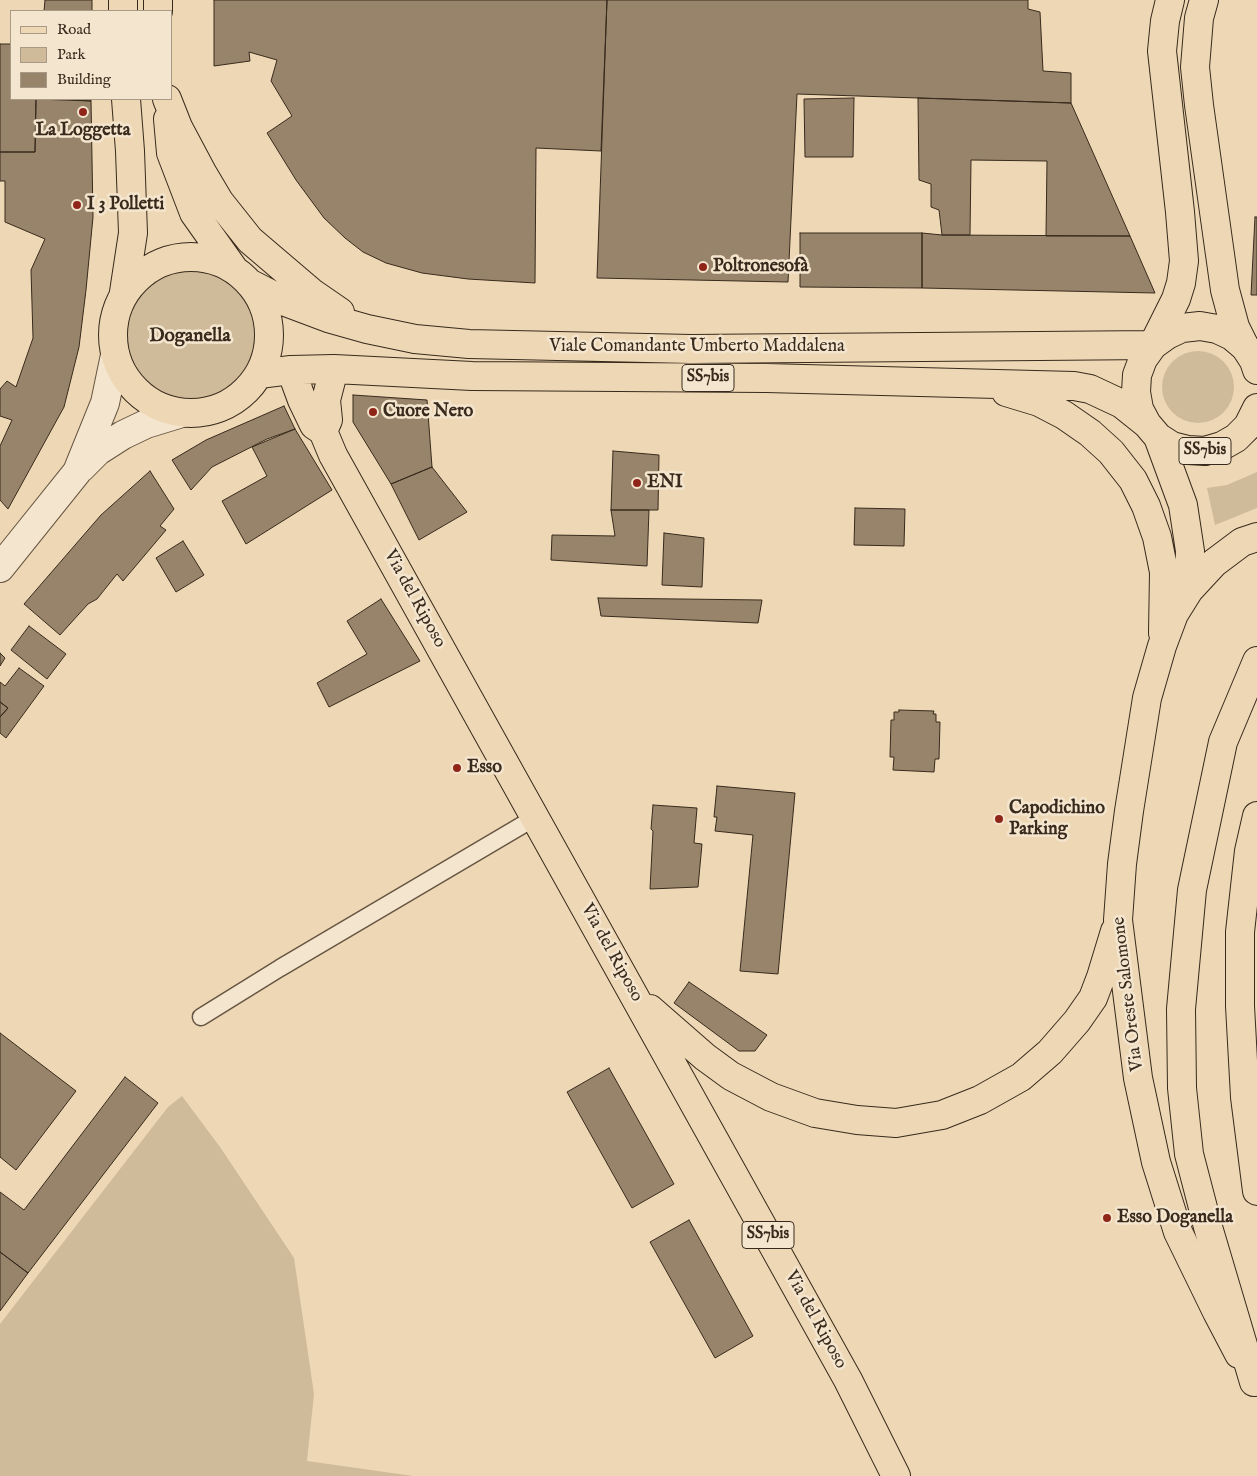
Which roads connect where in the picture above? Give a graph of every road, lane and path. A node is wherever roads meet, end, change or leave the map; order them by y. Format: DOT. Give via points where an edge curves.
graph roads {
  1 [pos="1170,0"];
  2 [pos="1204,0"];
  3 [pos="126,100"];
  4 [pos="167,100"];
  5 [pos="167,100"];
  6 [pos="242,276"];
  7 [pos="124,292"];
  8 [pos="367,329"];
  9 [pos="1153,345"];
  10 [pos="115,355"];
  11 [pos="1253,355"];
  12 [pos="334,369"];
  13 [pos="291,370"];
  14 [pos="259,374"];
  15 [pos="978,383"];
  16 [pos="1257,410"];
  17 [pos="182,413"];
  18 [pos="1152,430"];
  19 [pos="323,431"];
  20 [pos="77,472"];
  21 [pos="1257,537"];
  22 [pos="0,568"];
  23 [pos="1189,590"];
  24 [pos="1162,646"];
  25 [pos="1257,661"];
  26 [pos="1257,816"];
  27 [pos="536,817"];
  28 [pos="1118,920"];
  29 [pos="635,996"];
  30 [pos="201,1017"];
  31 [pos="1257,1191"];
  32 [pos="1256,1387"];
  33 [pos="896,1476"];
  1 -- 9 [label="main road" via="1162,51 1184,261 1182,283"];
  2 -- 11 [label="main road" via="1199,18 1195,67 1199,105 1225,290 1235,327"];
  3 -- 7 [label="main road" via="133,233"];
  4 -- 6 [label="main road" via="171,153 194,213"];
  5 -- 8 [label="main road" via="203,174 219,201 250,240 311,292"];
  6 -- 7 [label="main road" via="210,258 186,256 162,261 140,274"];
  6 -- 8 [label="main road, Viale Comandante Umberto Maddalena" via="288,304"];
  6 -- 14 [label="main road" via="264,305 269,329 267,354"];
  7 -- 10 [label="main road" via="112,329"];
  8 -- 9 [label="main road, Viale Comandante Umberto Maddalena / SS7bis" via="415,339 469,344 580,348"];
  9 -- 11 [label="main road" via="1182,328 1200,326 1232,336"];
  9 -- 18 [label="main road" via="1137,375 1136,392 1139,409"];
  10 -- 17 [label="main road" via="132,387 164,408"];
  10 -- 20 [label="street" via="104,403"];
  12 -- 13 [label="main road, Viale Comandante Umberto Maddalena / SS7bis"];
  12 -- 15 [label="main road, Viale Comandante Umberto Maddalena / SS7bis" via="472,376"];
  12 -- 19 [label="main road" via="326,400 328,420"];
  13 -- 14 [label="main road, Viale Comandante Umberto Maddalena / SS7bis"];
  13 -- 19 [label="main road, Via del Riposo" via="314,425"];
  14 -- 17 [label="main road" via="245,392 227,405 205,412"];
  15 -- 18 [label="main road, Viale Comandante Umberto Maddalena / SS7bis" via="1053,384 1090,389 1122,404"];
  15 -- 24 [label="main road" via="1039,402 1064,415 1111,452 1133,480 1157,537 1164,572"];
  16 -- 18 [label="main road, Viale Comandante Umberto Maddalena / SS7bis" via="1236,438 1205,451 1172,446"];
  17 -- 20 [label="street" via="123,435"];
  18 -- 23 [label="main road" via="1183,505 1190,551"];
  19 -- 27 [label="main road, Via del Riposo"];
  20 -- 22 [label="street"];
  21 -- 23 [label="main road, Via Oreste Salomone" via="1242,542 1214,563"];
  23 -- 24 [label="main road, Via Oreste Salomone" via="1174,614"];
  24 -- 28 [label="main road, Via Oreste Salomone" via="1147,698 1128,812"];
  25 -- 32 [label="main road" via="1222,742 1192,890 1182,1009 1182,1088 1189,1154"];
  26 -- 31 [label="main road" via="1240,932 1245,1097"];
  27 -- 29 [label="main road, Via del Riposo"];
  27 -- 30 [label="lane"];
  28 -- 29 [label="main road" via="1093,998 1050,1052 1021,1077 980,1100 942,1115 896,1124 815,1113 771,1097 731,1076 705,1057"];
  28 -- 32 [label="main road, Via Oreste Salomone" via="1138,1078 1156,1162 1178,1232"];
  29 -- 33 [label="main road, Via del Riposo / SS7bis" via="844,1372"];
}
